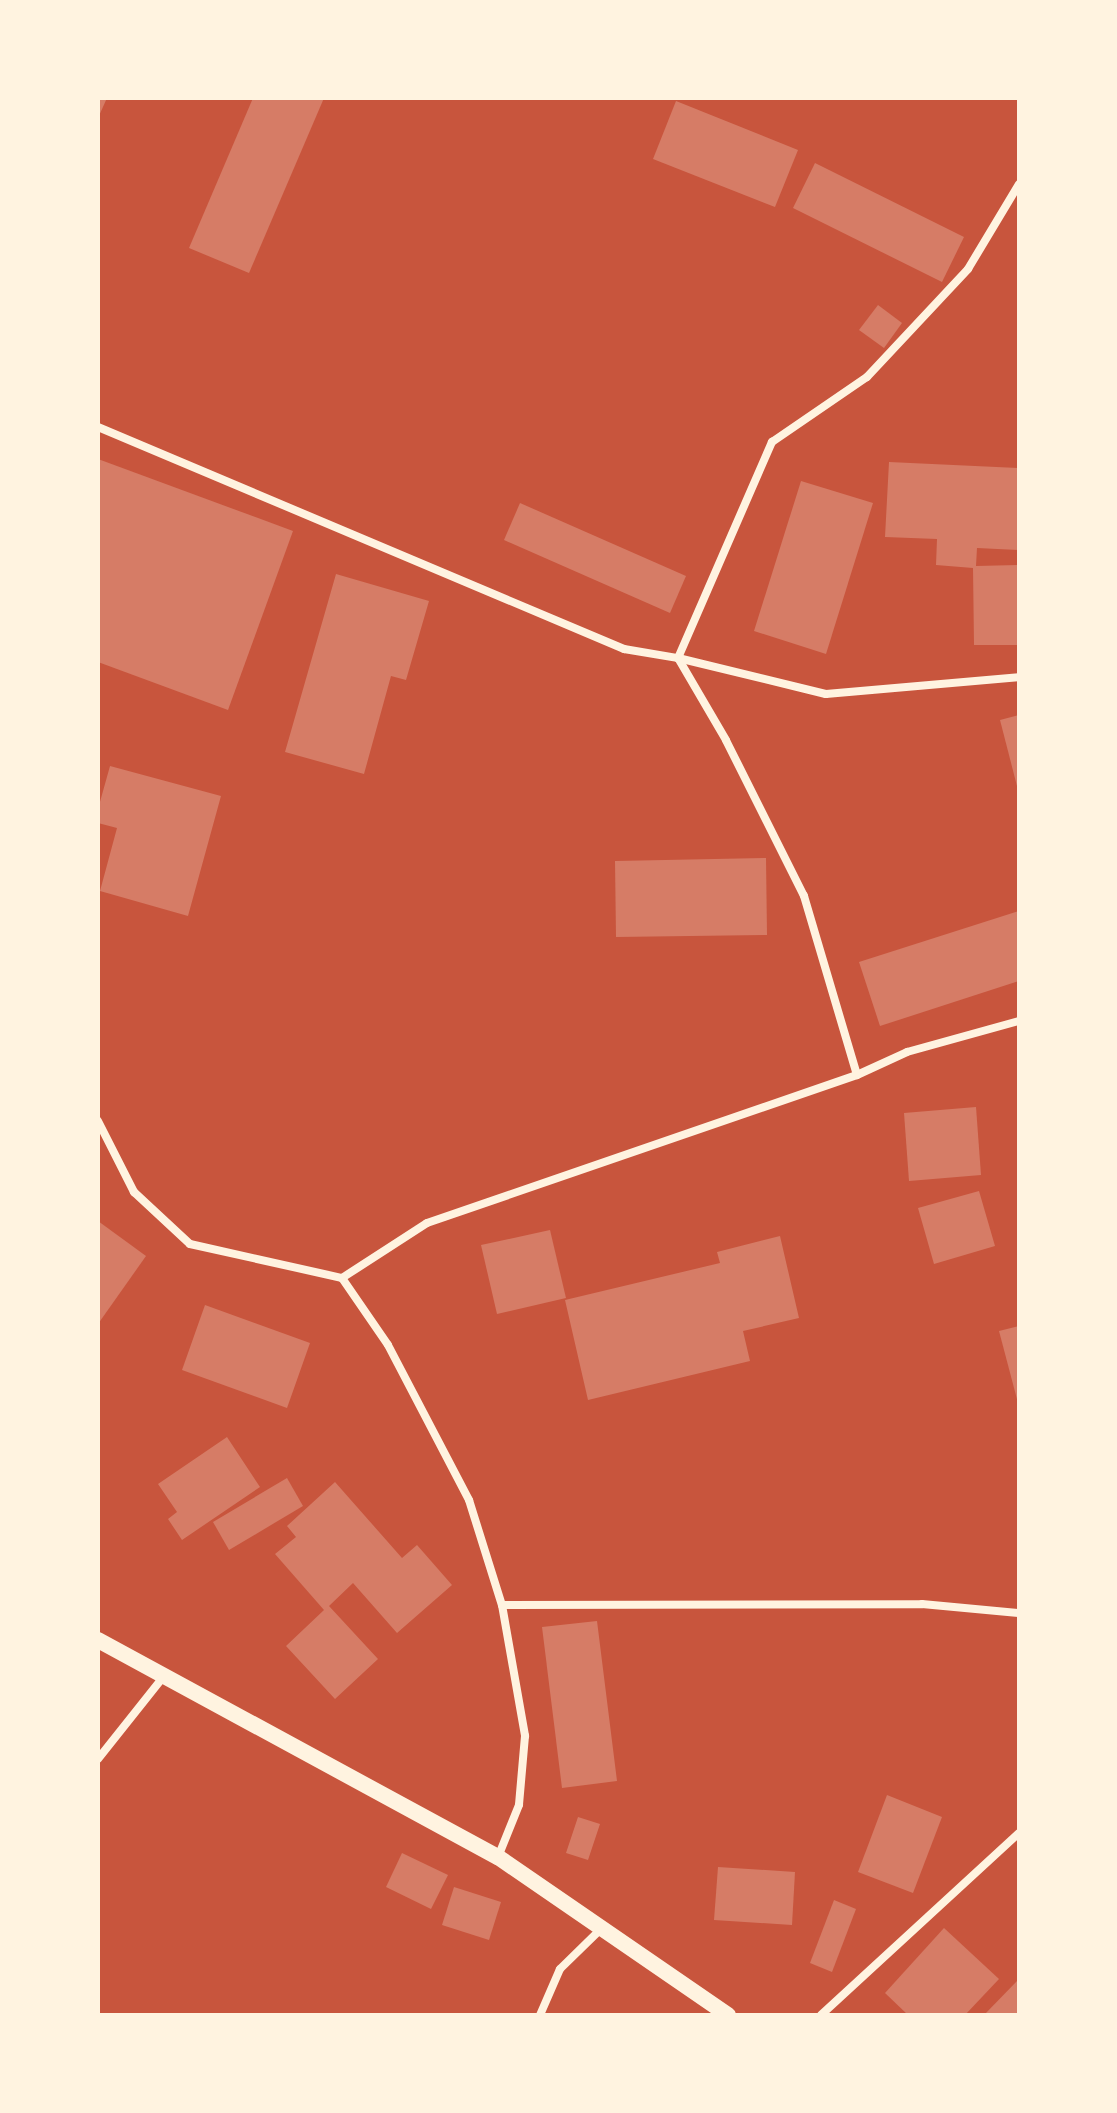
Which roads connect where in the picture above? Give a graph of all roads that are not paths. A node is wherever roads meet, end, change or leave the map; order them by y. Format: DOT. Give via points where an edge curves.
graph roads {
  1 [pos="1019,184"];
  2 [pos="98,427"];
  3 [pos="678,658"];
  4 [pos="1019,677"];
  5 [pos="1019,1021"];
  6 [pos="857,1075"];
  7 [pos="98,1121"];
  8 [pos="342,1278"];
  9 [pos="502,1605"];
  10 [pos="1019,1613"];
  11 [pos="98,1640"];
  12 [pos="165,1675"];
  13 [pos="98,1759"];
  14 [pos="1019,1833"];
  15 [pos="498,1857"];
  16 [pos="601,1929"];
  17 [pos="540,2015"];
  18 [pos="728,2015"];
  19 [pos="821,2015"];
  1 -- 3 [label="street" via="968,269 867,377 772,442"];
  2 -- 3 [label="street" via="609,643"];
  3 -- 4 [label="street" via="826,694"];
  3 -- 6 [label="street" via="726,740 804,896"];
  5 -- 6 [label="street" via="907,1052"];
  6 -- 8 [label="street" via="427,1223"];
  7 -- 8 [label="street" via="134,1192 190,1244"];
  8 -- 9 [label="street" via="388,1345 469,1500"];
  9 -- 10 [label="street" via="922,1604"];
  9 -- 15 [label="street" via="525,1736 519,1805"];
  11 -- 12 [label="main road"];
  12 -- 13 [label="street"];
  12 -- 15 [label="main road"];
  14 -- 19 [label="street"];
  15 -- 16 [label="main road"];
  16 -- 17 [label="street" via="560,1969"];
  16 -- 18 [label="main road"];
}
